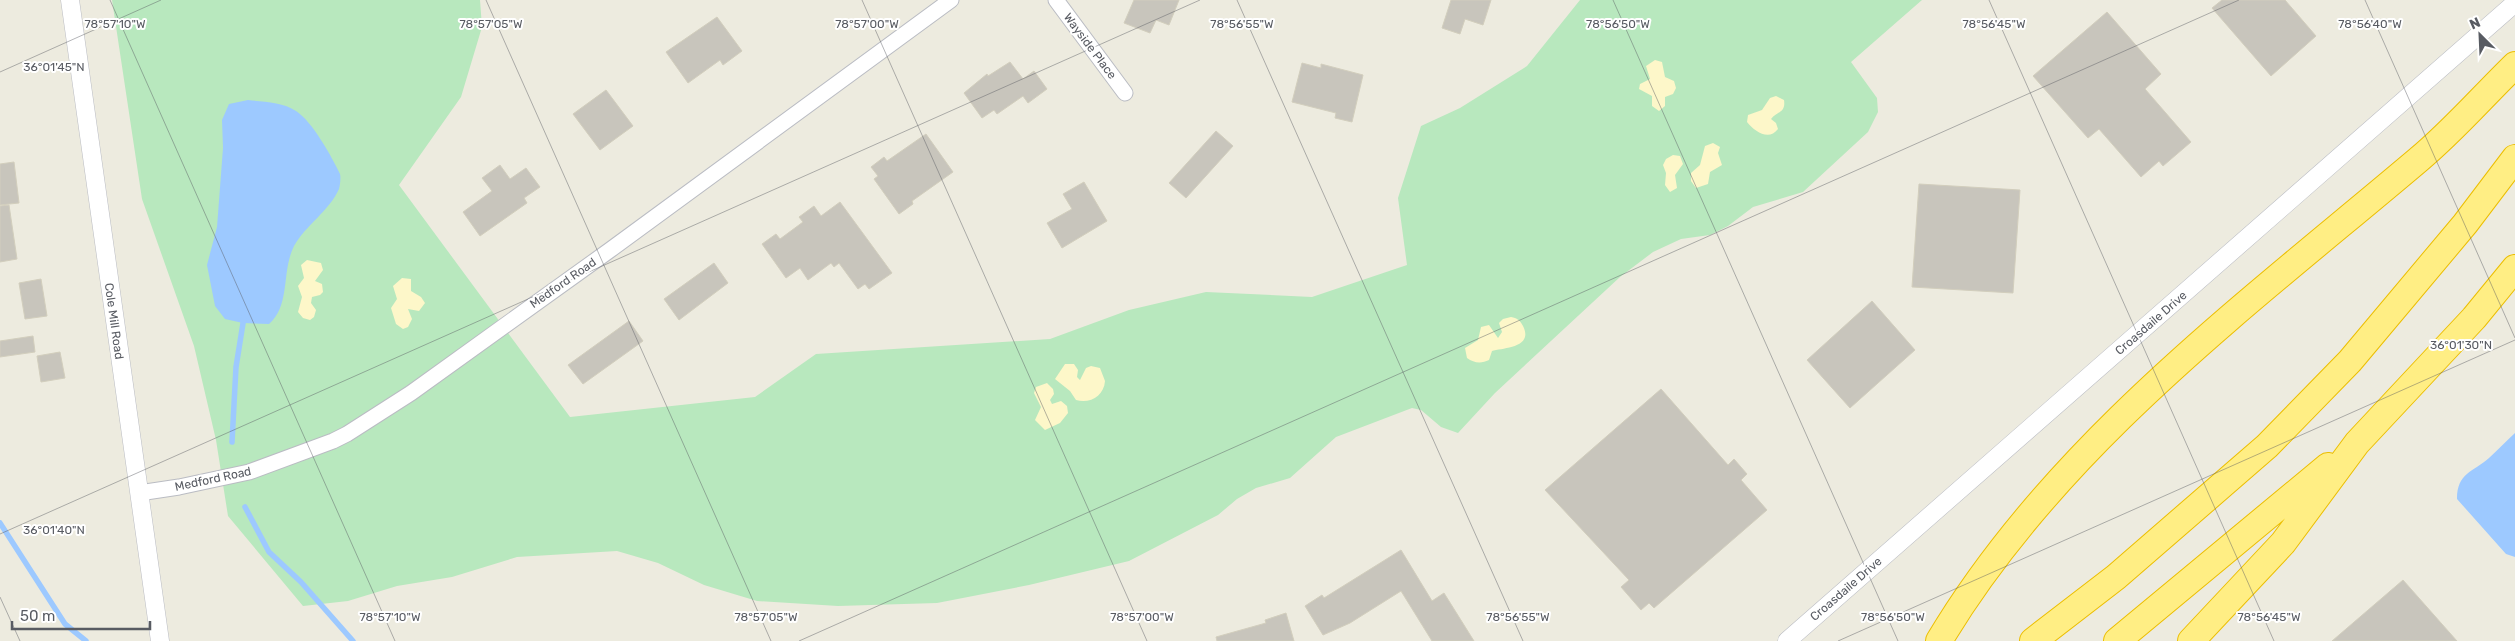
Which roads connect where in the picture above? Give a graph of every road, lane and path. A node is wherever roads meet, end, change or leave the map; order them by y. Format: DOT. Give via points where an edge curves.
graph roads {
  1 [pos="70,0"];
  2 [pos="952,0"];
  3 [pos="1056,0"];
  4 [pos="2515,3"];
  5 [pos="2515,65"];
  6 [pos="1125,92"];
  7 [pos="2515,158"];
  8 [pos="2515,268"];
  9 [pos="2357,443"];
  10 [pos="139,493"];
  11 [pos="160,641"];
  12 [pos="1787,641"];
  13 [pos="1939,641"];
  14 [pos="2032,641"];
  15 [pos="2117,641"];
  16 [pos="2190,641"];
  1 -- 10 [label="street, Cole Mill Road"];
  2 -- 10 [label="street, Medford Road" via="618,245 411,393 347,434 249,472"];
  3 -- 6 [label="street, Wayside Place"];
  4 -- 12 [label="street, Croasdaile Drive"];
  5 -- 13 [label="highway" via="2420,158 2276,277 2104,436 2013,535"];
  7 -- 14 [label="highway" via="2465,224 2350,362 2274,439 2116,577"];
  8 -- 9 [label="highway" via="2474,318"];
  9 -- 15 [label="highway"];
  9 -- 16 [label="highway" via="2283,542"];
  10 -- 11 [label="street, Cole Mill Road"];
}
